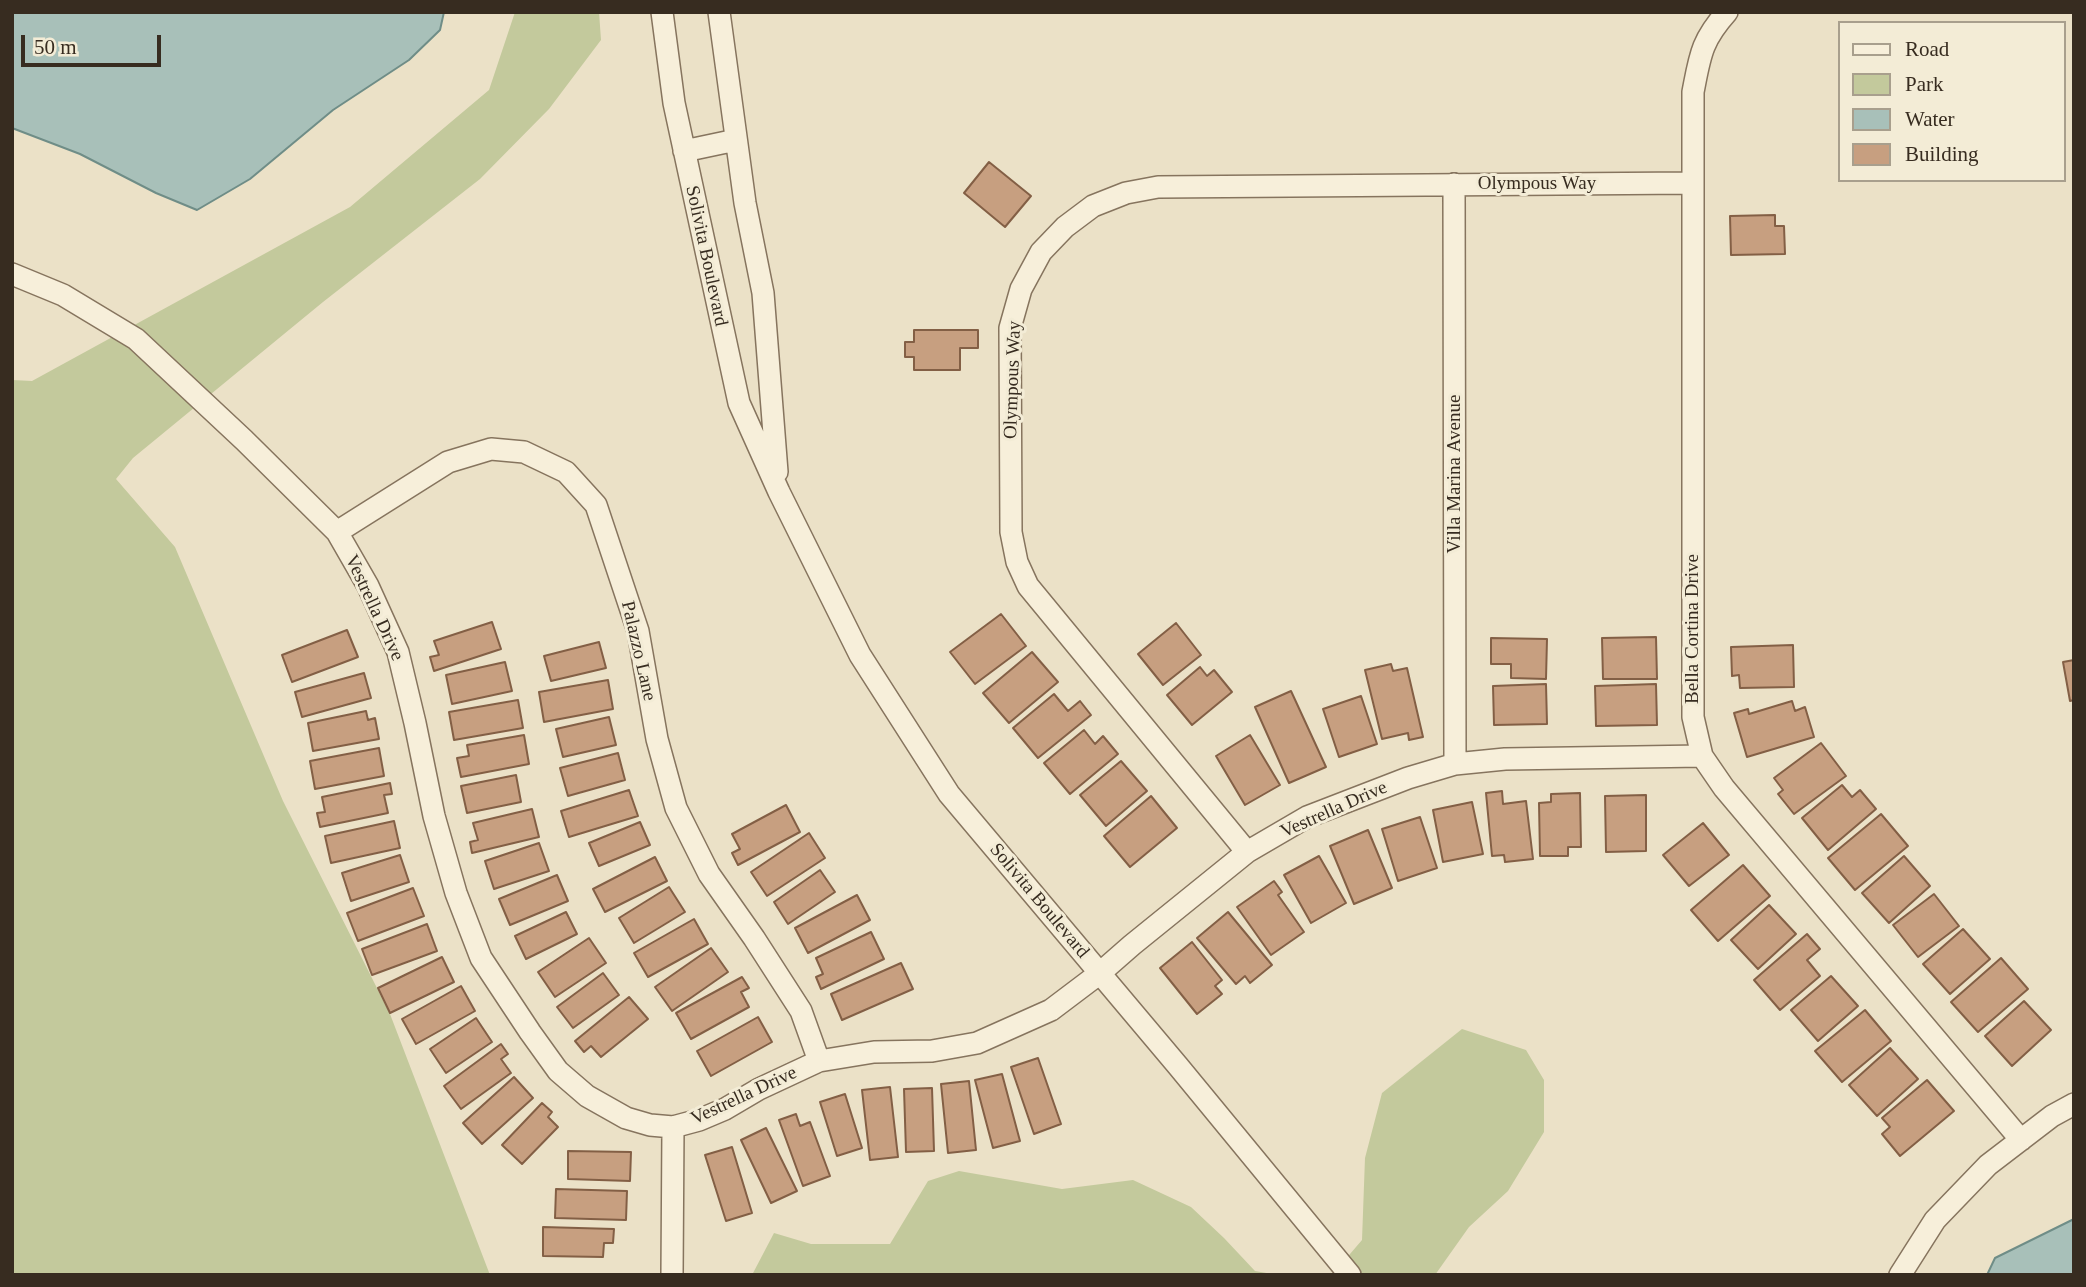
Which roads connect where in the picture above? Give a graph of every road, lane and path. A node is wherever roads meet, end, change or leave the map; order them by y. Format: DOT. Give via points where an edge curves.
graph roads {
  1 [pos="662,12"];
  2 [pos="719,12"];
  3 [pos="1727,12"];
  4 [pos="736,140"];
  5 [pos="684,150"];
  6 [pos="1692,183"];
  7 [pos="1454,184"];
  8 [pos="12,274"];
  9 [pos="779,492"];
  10 [pos="337,532"];
  11 [pos="1702,756"];
  12 [pos="1455,764"];
  13 [pos="1247,852"];
  14 [pos="1100,973"];
  15 [pos="819,1061"];
  16 [pos="2074,1104"];
  17 [pos="673,1127"];
  18 [pos="2021,1140"];
  19 [pos="672,1275"];
  20 [pos="1350,1275"];
  21 [pos="1900,1275"];
  1 -- 5 [label="street, Solivita Boulevard"];
  2 -- 4 [label="street, Solivita Boulevard"];
  3 -- 6 [label="street, Bella Cortina Drive" via="1710,31 1700,55 1693,92"];
  4 -- 5 [label="street"];
  4 -- 9 [label="street, Solivita Boulevard" via="763,293"];
  5 -- 9 [label="street, Solivita Boulevard" via="739,403"];
  6 -- 7 [label="street, Olympous Way"];
  6 -- 11 [label="street, Bella Cortina Drive" via="1693,717"];
  7 -- 12 [label="street, Villa Marina Avenue"];
  7 -- 13 [label="street, Olympous Way" via="1158,187 1126,193 1093,206 1065,227 1041,252 1021,289 1010,328 1011,532 1017,562 1028,586"];
  8 -- 10 [label="street, Vestrella Drive" via="63,295 136,339"];
  9 -- 14 [label="street, Solivita Boulevard" via="860,654 949,794"];
  10 -- 15 [label="street, Palazzo Lane" via="448,462 491,449 524,452 566,472 596,505 638,631 657,740 677,808 709,874 801,1011"];
  10 -- 17 [label="street, Vestrella Drive" via="398,652 433,816 481,958 558,1071 587,1096 626,1118"];
  11 -- 12 [label="street, Vestrella Drive"];
  11 -- 18 [label="street, Bella Cortina Drive" via="1724,788"];
  12 -- 13 [label="street, Vestrella Drive" via="1307,817"];
  13 -- 14 [label="street, Vestrella Drive"];
  14 -- 15 [label="street, Vestrella Drive" via="1051,1010 977,1043"];
  14 -- 20 [label="street, Solivita Boulevard"];
  15 -- 17 [label="street, Vestrella Drive" via="725,1109"];
  16 -- 18 [label="street"];
  17 -- 19 [label="street"];
  18 -- 21 [label="street" via="1988,1165 1935,1220"];
}
